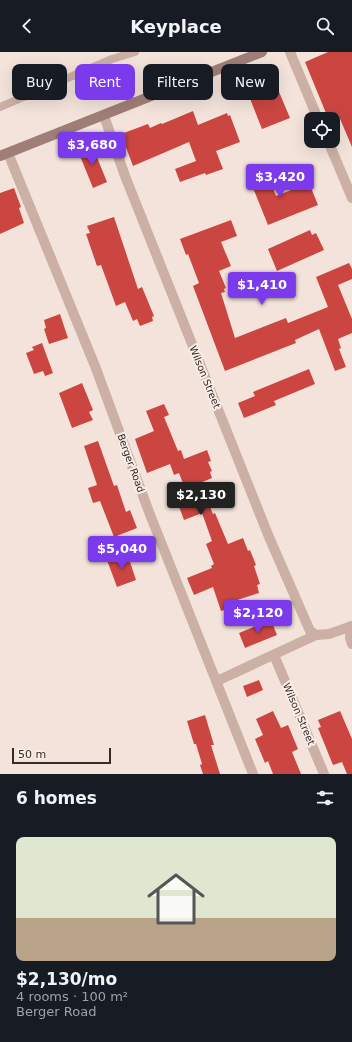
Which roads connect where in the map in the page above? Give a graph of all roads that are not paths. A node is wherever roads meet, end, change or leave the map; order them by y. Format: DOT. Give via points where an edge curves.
graph roads {
  1 [pos="134,52"];
  2 [pos="262,52"];
  3 [pos="290,52"];
  4 [pos="0,107"];
  5 [pos="315,112"];
  6 [pos="104,116"];
  7 [pos="331,148"];
  8 [pos="4,154"];
  9 [pos="352,198"];
  10 [pos="352,626"];
  11 [pos="316,635"];
  12 [pos="352,644"];
  13 [pos="274,655"];
  14 [pos="216,681"];
  15 [pos="253,774"];
  16 [pos="324,774"];
  1 -- 4 [label="lane"];
  2 -- 6 [label="main road"];
  3 -- 5 [label="street"];
  6 -- 8 [label="main road"];
  6 -- 11 [label="street, Wilson Street" via="125,176 269,537 310,631"];
  7 -- 9 [label="street"];
  8 -- 14 [label="street, Berger Road" via="95,366"];
  10 -- 11 [label="street" via="329,634"];
  10 -- 12 [label="street"];
  11 -- 13 [label="street"];
  13 -- 14 [label="street"];
  13 -- 16 [label="street, Wilson Street"];
  14 -- 15 [label="street, Berger Road"];
}
